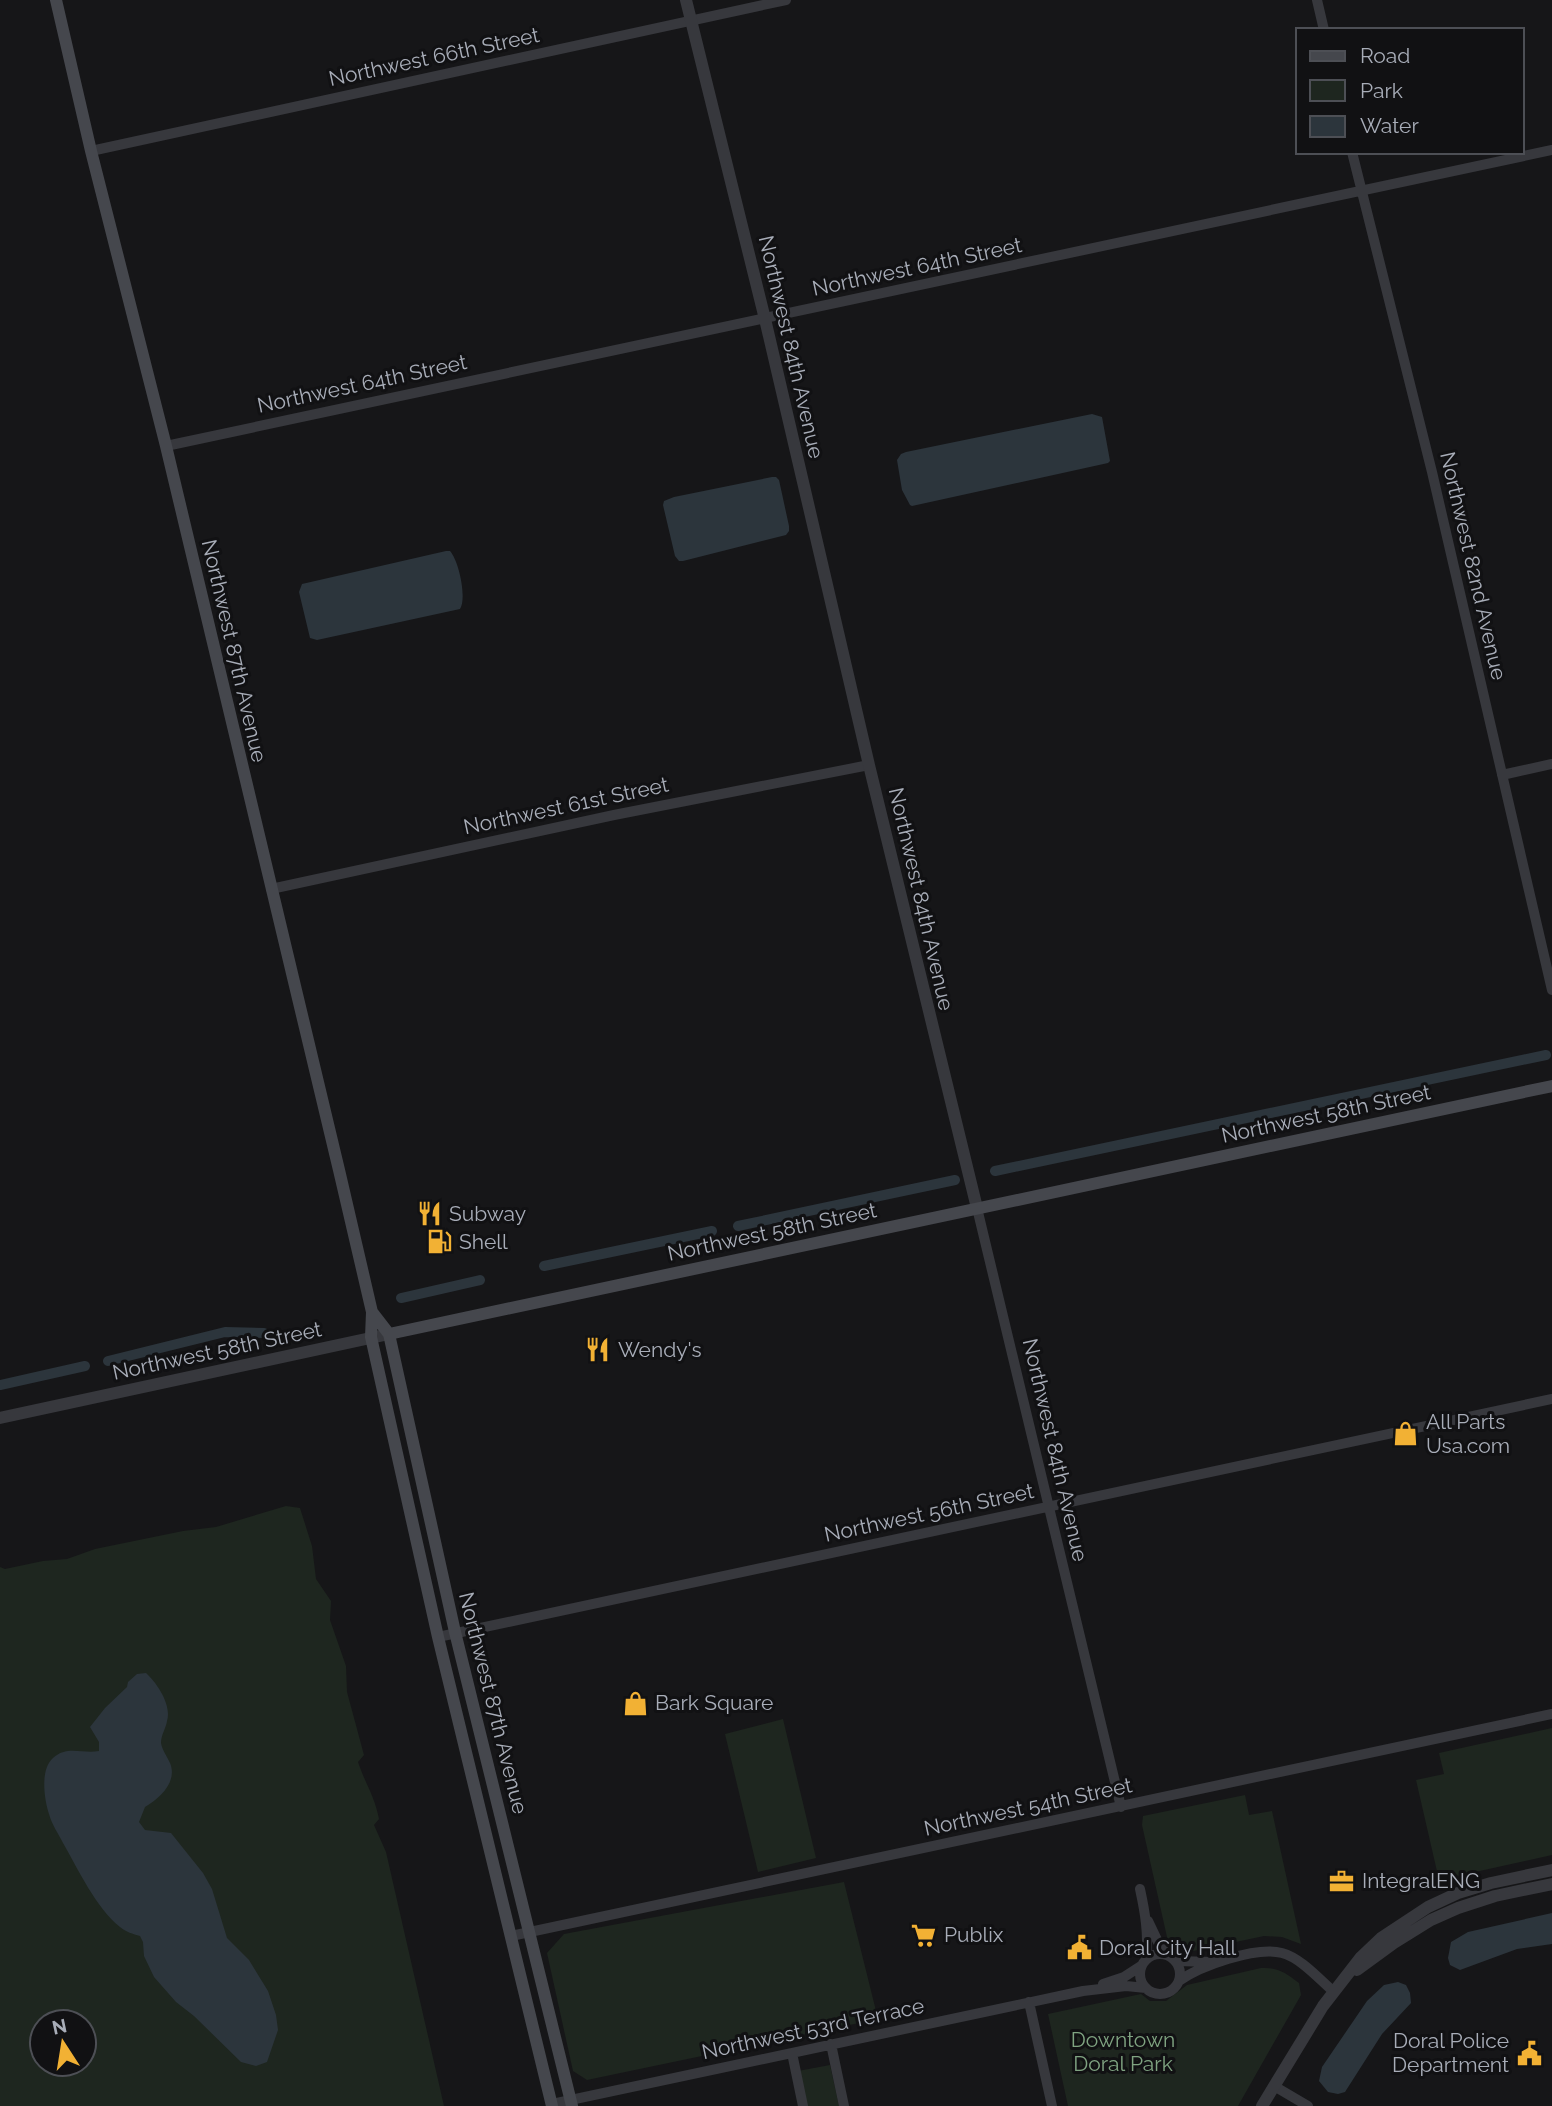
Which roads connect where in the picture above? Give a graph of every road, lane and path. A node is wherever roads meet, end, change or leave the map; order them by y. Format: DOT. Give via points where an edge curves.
graph roads {
  1 [pos="56,0"];
  2 [pos="686,0"];
  3 [pos="786,0"];
  4 [pos="1317,0"];
  5 [pos="691,21"];
  6 [pos="1324,28"];
  7 [pos="1552,150"];
  8 [pos="91,151"];
  9 [pos="1352,154"];
  10 [pos="1362,192"];
  11 [pos="765,319"];
  12 [pos="166,446"];
  13 [pos="1552,764"];
  14 [pos="869,765"];
  15 [pos="1502,775"];
  16 [pos="271,889"];
  17 [pos="1552,990"];
  18 [pos="1552,1086"];
  19 [pos="977,1208"];
  20 [pos="372,1312"];
  21 [pos="389,1334"];
  22 [pos="371,1337"];
  23 [pos="1552,1399"];
  24 [pos="0,1418"];
  25 [pos="1048,1508"];
  26 [pos="455,1632"];
  27 [pos="438,1637"];
  28 [pos="1552,1713"];
  29 [pos="1121,1807"];
  30 [pos="1552,1870"];
  31 [pos="1552,1884"];
  32 [pos="1140,1889"];
  33 [pos="1428,1907"];
  34 [pos="1145,1914"];
  35 [pos="1421,1925"];
  36 [pos="530,1932"];
  37 [pos="511,1936"];
  38 [pos="1171,1958"];
  39 [pos="1220,1961"];
  40 [pos="1143,1962"];
  41 [pos="1348,1976"];
  42 [pos="1179,1981"];
  43 [pos="1146,1988"];
  44 [pos="1083,1991"];
  45 [pos="1334,1992"];
  46 [pos="1029,2002"];
  47 [pos="831,2045"];
  48 [pos="792,2053"];
  49 [pos="1274,2086"];
  50 [pos="571,2103"];
  51 [pos="552,2105"];
  52 [pos="1265,2105"];
  53 [pos="803,2106"];
  54 [pos="844,2106"];
  55 [pos="1052,2106"];
  56 [pos="1308,2106"];
  1 -- 8 [label="main road, Northwest 87th Avenue"];
  2 -- 5 [label="street, Northwest 84th Avenue"];
  3 -- 5 [label="street, Northwest 66th Street"];
  4 -- 6 [label="street"];
  5 -- 8 [label="street, Northwest 66th Street"];
  5 -- 11 [label="street, Northwest 84th Avenue"];
  7 -- 10 [label="street, Northwest 64th Street"];
  8 -- 12 [label="main road, Northwest 87th Avenue"];
  9 -- 10 [label="street, Northwest 82nd Avenue"];
  10 -- 11 [label="street, Northwest 64th Street"];
  10 -- 15 [label="street, Northwest 82nd Avenue"];
  11 -- 12 [label="street, Northwest 64th Street"];
  11 -- 14 [label="street, Northwest 84th Avenue"];
  12 -- 16 [label="main road, Northwest 87th Avenue"];
  13 -- 15 [label="street"];
  14 -- 16 [label="street, Northwest 61st Street"];
  14 -- 19 [label="street, Northwest 84th Avenue"];
  15 -- 17 [label="street, Northwest 82nd Avenue"];
  16 -- 20 [label="main road, Northwest 87th Avenue"];
  18 -- 19 [label="main road, Northwest 58th Street"];
  19 -- 21 [label="main road, Northwest 58th Street"];
  19 -- 25 [label="street, Northwest 84th Avenue"];
  20 -- 21 [label="main road, Northwest 87th Avenue"];
  20 -- 22 [label="main road, Northwest 87th Avenue"];
  21 -- 22 [label="street, Northwest 58th Street"];
  21 -- 26 [label="main road, Northwest 87th Avenue"];
  22 -- 24 [label="street, Northwest 58th Street"];
  22 -- 27 [label="main road, Northwest 87th Avenue"];
  23 -- 25 [label="street, Northwest 56th Street"];
  25 -- 26 [label="street, Northwest 56th Street"];
  25 -- 29 [label="street, Northwest 84th Avenue"];
  26 -- 27 [label="street, Northwest 56th Street"];
  26 -- 36 [label="main road, Northwest 87th Avenue"];
  27 -- 37 [label="main road, Northwest 87th Avenue"];
  28 -- 29 [label="street, Northwest 54th Street"];
  29 -- 36 [label="street, Northwest 54th Street"];
  30 -- 33 [label="street" via="1491,1883"];
  31 -- 35 [label="street" via="1482,1900"];
  32 -- 34 [label="street"];
  33 -- 35 [label="street"];
  33 -- 41 [label="street" via="1381,1938"];
  34 -- 38 [label="street"];
  34 -- 40 [label="street"];
  35 -- 41 [label="street"];
  36 -- 37 [label="street, Northwest 54th Street"];
  36 -- 50 [label="main road, Northwest 87th Avenue"];
  37 -- 51 [label="main road, Northwest 87th Avenue"];
  38 -- 39 [label="street"];
  38 -- 40 [label="street" via="1156,1954"];
  38 -- 42 [label="street" via="1180,1971"];
  39 -- 42 [label="street"];
  39 -- 45 [label="street" via="1268,1951 1284,1954"];
  40 -- 43 [label="street" via="1140,1978"];
  40 -- 44 [label="street, Northwest 53rd Terrace" via="1124,1977"];
  41 -- 45 [label="street"];
  42 -- 43 [label="street" via="1165,1993"];
  43 -- 44 [label="street, Northwest 53rd Terrace"];
  44 -- 46 [label="street, Northwest 53rd Terrace"];
  45 -- 49 [label="street"];
  46 -- 47 [label="street, Northwest 53rd Terrace"];
  46 -- 55 [label="street"];
  47 -- 48 [label="street, Northwest 53rd Terrace"];
  47 -- 54 [label="street"];
  48 -- 50 [label="street, Northwest 53rd Terrace"];
  48 -- 53 [label="street"];
  49 -- 52 [label="street"];
  49 -- 56 [label="street"];
  50 -- 51 [label="street, Northwest 53rd Terrace"];
}
